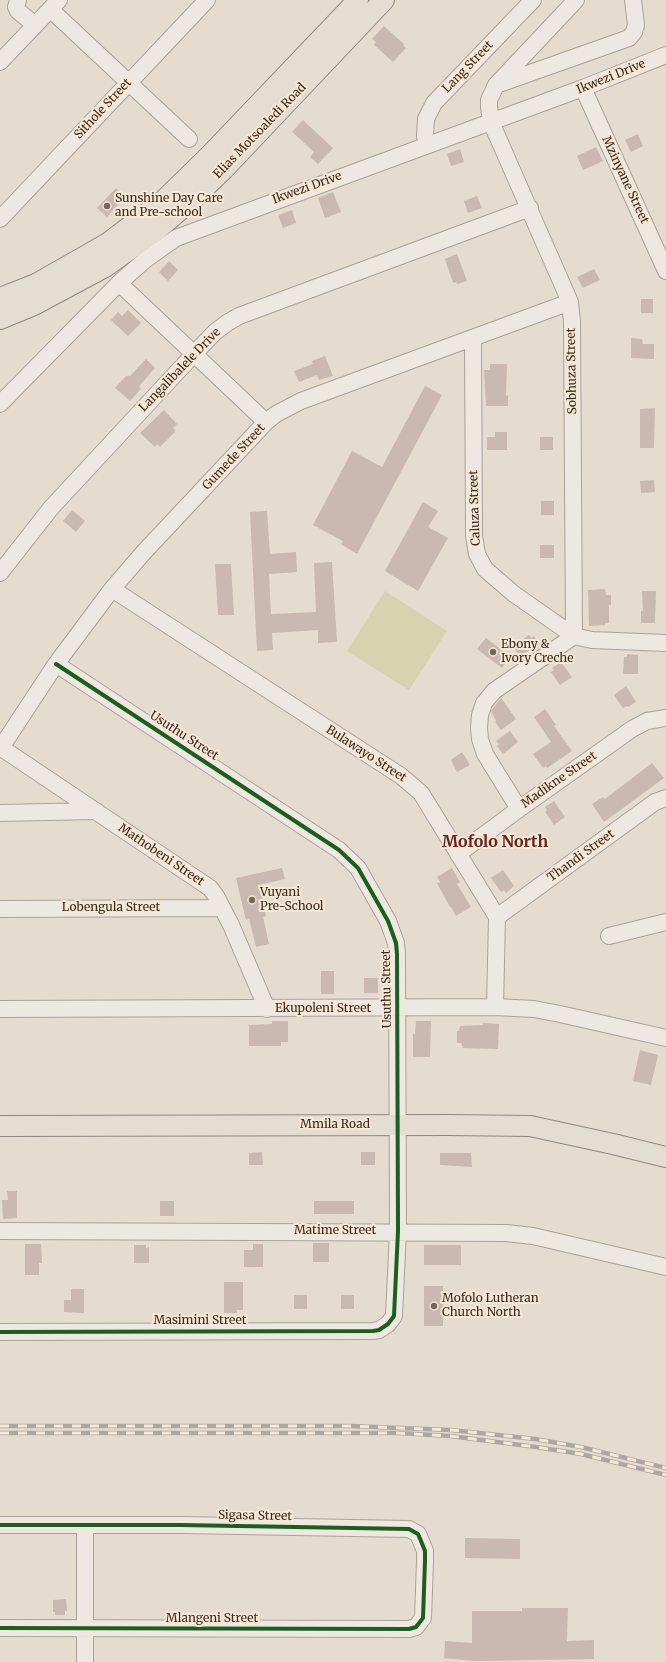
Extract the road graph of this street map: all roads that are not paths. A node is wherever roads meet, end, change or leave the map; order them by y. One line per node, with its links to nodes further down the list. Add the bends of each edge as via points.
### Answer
1 (18, 0): 9 (street, via 18,11)
2 (207, 0): 12 (street, Sithole Street)
3 (358, 0): 22 (main road, Elias Motsoaledi Road, via 162,202 108,243 36,284)
4 (384, 0): 24 (main road, Elias Motsoaledi Road, via 224,169 158,229 105,267 34,305)
5 (533, 0): 17 (street, Lang Street, via 434,103 426,119)
6 (576, 0): 13 (street)
7 (633, 0): 13 (street, via 636,25 630,38)
8 (55, 5): 9 (street); 12 (street)
9 (35, 25): 11 (street)
10 (666, 55): 14 (street, Ikwezi Drive)
11 (0, 62)
12 (128, 83): 16 (street); 19 (street, Sithole Street)
13 (496, 85): 15 (street, Sobhuza Street, via 489,100)
14 (583, 88): 15 (street, Ikwezi Drive); 20 (street, Mzinyane Street)
15 (491, 122): 17 (street, Ikwezi Drive); 18 (street, Sobhuza Street)
16 (189, 139)
17 (427, 144): 21 (street, Ikwezi Drive, via 176,238)
18 (530, 208): 23 (street, Sobhuza Street); 26 (street, Langalibalele Drive, via 239,316 216,332)
19 (0, 219)
20 (666, 271)
21 (119, 283): 26 (street); 27 (street, Ikwezi Drive)
22 (0, 298)
23 (570, 302): 25 (street, Gumede Street); 31 (street, Sobhuza Street)
24 (0, 319)
25 (473, 338): 28 (street, Gumede Street, via 286,407); 31 (street, Caluza Street, via 474,536 477,554 485,569 514,594)
26 (193, 355): 28 (street); 29 (street, Langalibalele Drive, via 51,508)
27 (0, 404)
28 (266, 422): 30 (street, Gumede Street)
29 (0, 573)
30 (112, 589): 33 (street, Gumede Street); 40 (street, Bulawayo Street, via 414,785 427,799)
31 (574, 636): 32 (street, Caluza Street, via 600,640); 37 (street, via 494,691 484,703 480,715 480,739 485,754)
32 (666, 642)
33 (56, 664): 35 (street, Gumede Street); 47 (street, Usuthu Street, via 334,846 358,868 393,932 397,954)
34 (666, 718): 37 (street, Madikne Street, via 647,721 632,729)
35 (0, 748): 38 (street, Mathobeni Street)
36 (666, 798): 43 (street, Thandi Street, via 655,802)
37 (519, 809): 40 (street, Madikne Street)
38 (96, 811): 39 (street); 41 (street, Mathobeni Street, via 203,883 216,896)
39 (0, 813)
40 (458, 854): 43 (street, Bulawayo Street)
41 (222, 908): 42 (street, Lobengula Street); 49 (street, Mathobeni Street)
42 (0, 909)
43 (497, 917): 46 (street)
44 (666, 922): 45 (street)
45 (609, 936)
46 (495, 1007): 47 (street, Ekupoleni Street); 50 (street, Ekupoleni Street, via 534,1009)
47 (398, 1008): 49 (street, Ekupoleni Street); 52 (street, Usuthu Street)
48 (0, 1009): 49 (street, Ekupoleni Street)
49 (266, 1009)
50 (666, 1038)
51 (0, 1116): 52 (main road, Mmila Road)
52 (399, 1121): 53 (main road, Mmila Road); 54 (main road, Mmila Road, via 501,1117 542,1120); 58 (street, Usuthu Street)
53 (0, 1126)
54 (619, 1141): 55 (main road, Mmila Road); 56 (main road, Mmila Road)
55 (666, 1148)
56 (666, 1157)
57 (0, 1231): 58 (street, Matime Street)
58 (398, 1232): 59 (street, Matime Street, via 521,1234); 60 (street, Usuthu Street)
59 (666, 1267)
60 (394, 1316): 61 (street, Masimini Street, via 388,1324 373,1331)
61 (0, 1332)
62 (0, 1525): 63 (street, Sigasa Street)
63 (85, 1525): 64 (street, Sigasa Street, via 409,1529 418,1534 425,1551); 66 (street)
64 (422, 1622): 66 (street, Mlangeni Street, via 409,1629)
65 (0, 1628): 66 (street, Mlangeni Street)
66 (84, 1629): 67 (street)
67 (85, 1662)

